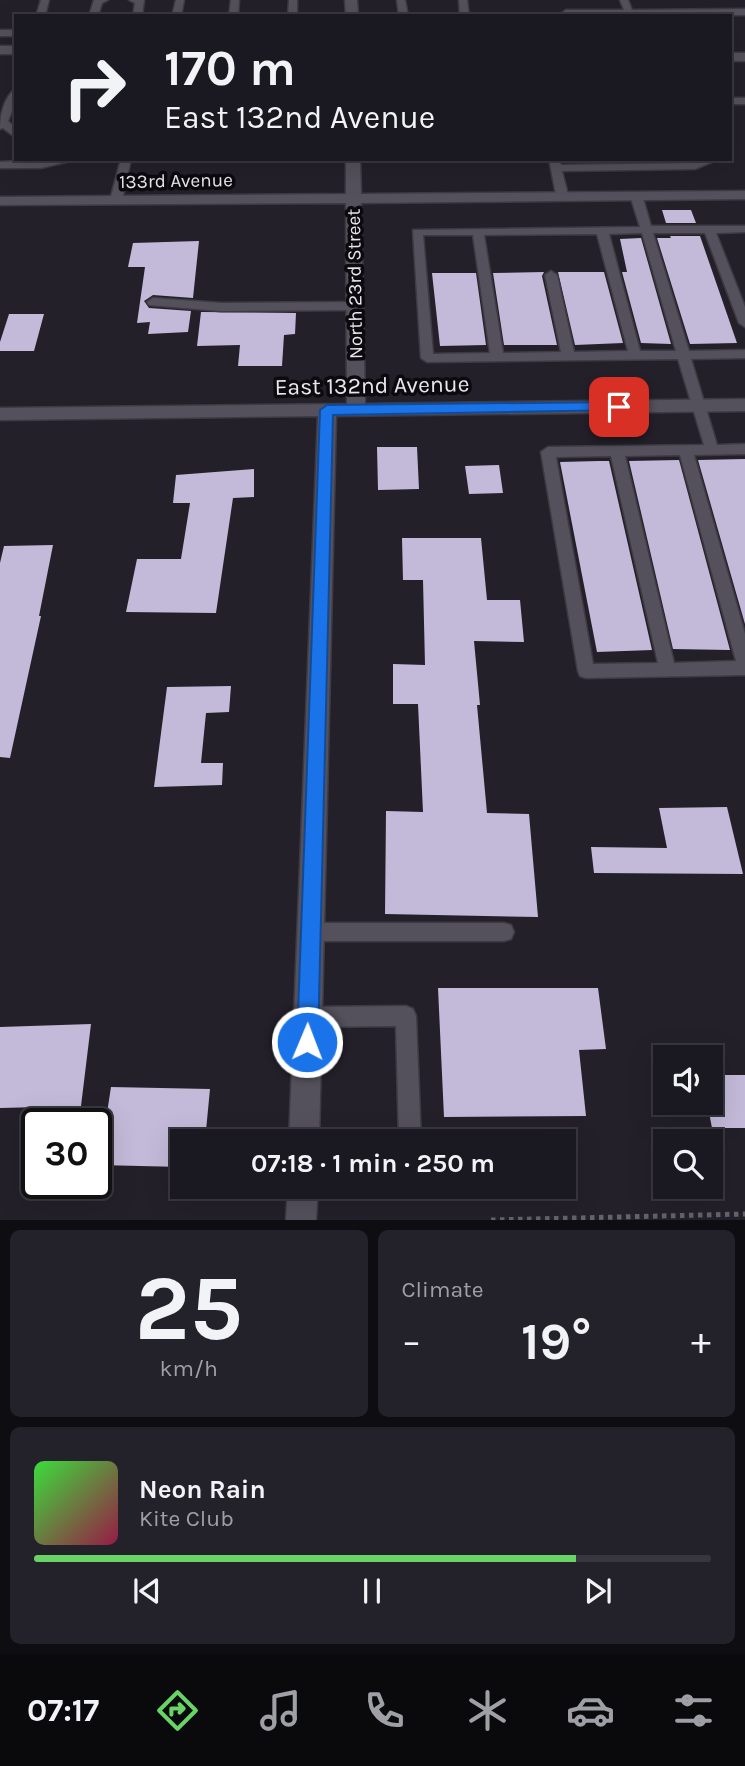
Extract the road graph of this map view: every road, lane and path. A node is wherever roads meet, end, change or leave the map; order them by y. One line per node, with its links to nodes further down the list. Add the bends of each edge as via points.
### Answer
1 (104, 0): 8 (lane)
2 (133, 0): 9 (lane, via 140,1)
3 (624, 0): 7 (lane)
4 (670, 0): 11 (lane)
5 (745, 12): 11 (lane)
6 (566, 13): 7 (lane)
7 (629, 13): 10 (lane)
8 (94, 14)
9 (137, 14)
10 (644, 14)
11 (677, 14)
12 (14, 94): 13 (lane)
13 (2, 119): 14 (lane)
14 (14, 133)
15 (63, 161): 20 (lane)
16 (126, 161): 25 (lane)
17 (354, 161): 24 (street, North 23rd Street)
18 (709, 161): 19 (lane, via 695,166)
19 (555, 164): 21 (lane)
20 (0, 165)
21 (562, 195): 22 (street, 133rd Avenue); 24 (street, 133rd Avenue)
22 (636, 195): 23 (street, 133rd Avenue); 30 (lane)
23 (745, 195)
24 (353, 198): 25 (street, 133rd Avenue); 34 (street, North 23rd Street)
25 (116, 200): 26 (street, 133rd Avenue)
26 (0, 201)
27 (709, 229): 28 (lane); 30 (lane); 35 (lane)
28 (745, 229)
29 (602, 230): 30 (lane); 31 (lane); 37 (lane)
30 (647, 230): 38 (lane)
31 (478, 232): 40 (lane); 40 (lane, via 417,232 427,358)
32 (551, 275): 39 (lane)
33 (153, 302): 34 (lane)
34 (354, 306): 43 (street, North 23rd Street)
35 (745, 323)
36 (745, 354): 38 (lane)
37 (635, 355): 38 (lane); 39 (lane)
38 (683, 355): 42 (lane)
39 (568, 356): 40 (lane)
40 (497, 357)
41 (745, 405): 42 (street, East 132nd Avenue)
42 (698, 406): 43 (street, East 132nd Avenue); 48 (lane)
43 (356, 409): 44 (street, East 132nd Avenue)
44 (327, 410): 45 (street, East 132nd Avenue); 52 (street)
45 (0, 414)
46 (745, 449): 48 (lane)
47 (686, 450): 48 (lane); 49 (lane); 50 (lane)
48 (712, 450)
49 (617, 451): 51 (lane); 51 (lane, via 548,452 586,671)
50 (745, 666): 51 (lane)
51 (668, 670)
52 (310, 932): 53 (lane); 54 (street)
53 (504, 932)
54 (308, 1017): 55 (street); 56 (lane, via 406,1016)
55 (304, 1129)
56 (410, 1129)
57 (303, 1199): 59 (street)
58 (745, 1213): 60 (path)
59 (302, 1220)
60 (491, 1220)

